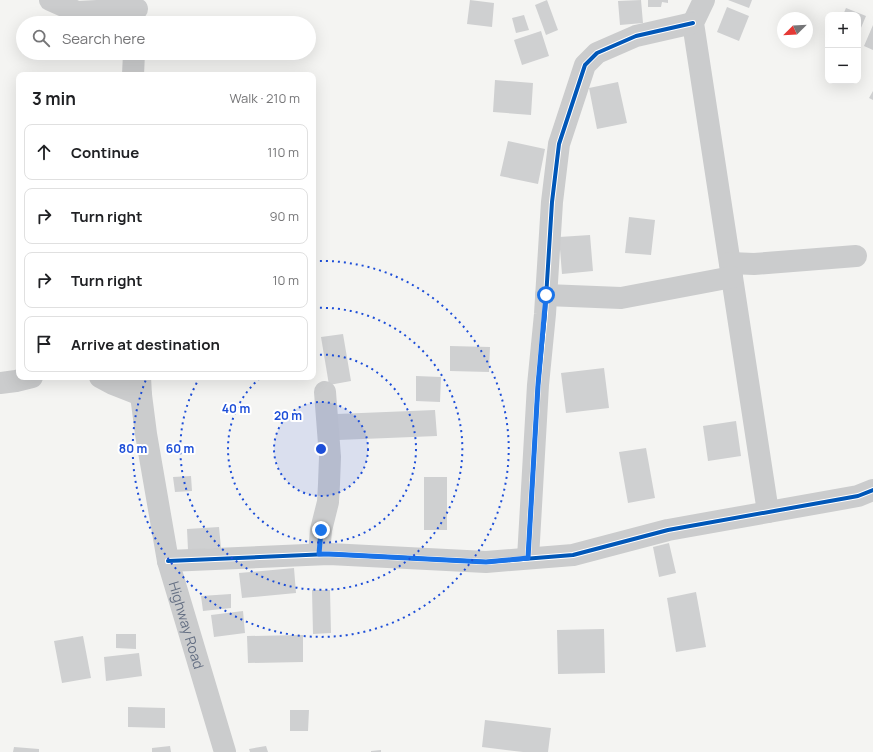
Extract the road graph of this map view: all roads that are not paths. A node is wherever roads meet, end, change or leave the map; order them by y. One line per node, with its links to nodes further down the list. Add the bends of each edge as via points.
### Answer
1 (50, 0): 3 (street, via 77,12)
2 (704, 0): 4 (street)
3 (137, 11)
4 (693, 23): 8 (street); 9 (street, via 636,36 597,54 585,65 559,144)
5 (134, 60): 6 (street)
6 (133, 72)
7 (856, 256): 8 (street, via 754,264)
8 (731, 270): 9 (street, via 621,298); 16 (street)
9 (546, 295): 18 (street)
10 (20, 380): 12 (street)
11 (106, 380): 13 (street, via 113,384)
12 (0, 383)
13 (140, 386): 19 (street, Highway Road)
14 (325, 392): 17 (street, via 330,457 328,502 321,530)
15 (873, 490): 16 (street, via 858,496)
16 (768, 512): 18 (street, via 668,530 573,554)
17 (319, 554): 18 (street, via 486,562); 19 (street)
18 (528, 558)
19 (168, 561): 20 (street, Highway Road)
20 (225, 752)

